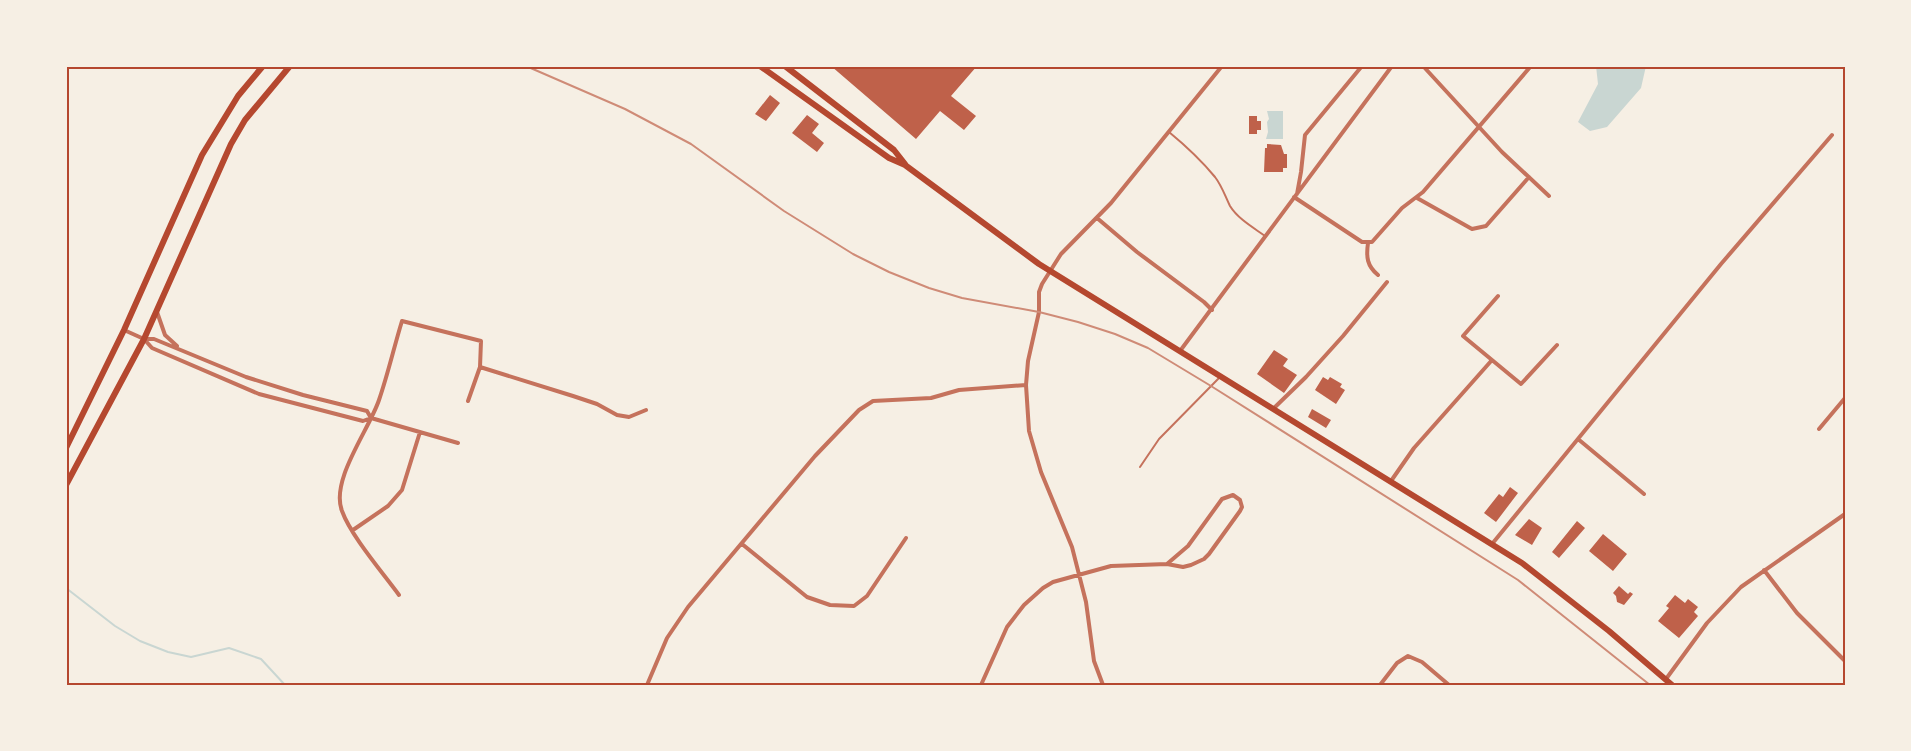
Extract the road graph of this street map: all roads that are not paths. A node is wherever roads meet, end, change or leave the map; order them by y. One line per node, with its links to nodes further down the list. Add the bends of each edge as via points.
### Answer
1 (263, 66): 27 (main road, via 238,96 202,155)
2 (290, 66): 25 (main road, via 245,120 231,144)
3 (760, 66): 13 (main road, via 889,158)
4 (785, 66): 13 (main road, via 894,150)
5 (1222, 66): 11 (street)
6 (1362, 66): 15 (street, via 1305,135)
7 (1392, 66): 15 (street)
8 (1423, 66): 10 (street)
9 (1531, 66): 10 (street)
10 (1479, 127): 14 (street); 17 (street)
11 (1168, 132): 18 (street); 19 (lane, via 1201,160 1235,212)
12 (1832, 135): 43 (street)
13 (905, 165): 21 (main road)
14 (1529, 177): 16 (street); 17 (street, via 1486,225 1472,229)
15 (1295, 195): 19 (street); 20 (street)
16 (1549, 196)
17 (1417, 198): 20 (street)
18 (1097, 218): 21 (street); 26 (street)
19 (1265, 236): 26 (street)
20 (1368, 243): 22 (street, via 1369,266)
21 (1050, 270): 31 (main road); 35 (street, via 1039,292)
22 (1378, 275)
23 (1387, 282): 38 (street, via 1343,336)
24 (1498, 296): 32 (street, via 1463,336)
25 (157, 310): 28 (main road); 30 (street, via 165,335)
26 (1212, 310): 31 (street)
27 (124, 330): 28 (street); 45 (main road)
28 (144, 339): 30 (street); 40 (street, via 152,348 260,394 363,421); 48 (main road)
29 (1557, 345): 32 (street, via 1521,384)
30 (180, 348): 40 (street, via 246,377 367,411)
31 (1180, 351): 34 (main road)
32 (1492, 360): 47 (street, via 1414,448)
33 (480, 367): 37 (street); 39 (street, via 589,401 616,415 629,417); 40 (street, via 481,341 402,321)
34 (1221, 376): 38 (main road); 46 (lane, via 1159,439)
35 (1026, 385): 53 (street, via 959,390 931,398 873,400 815,456); 57 (street, via 1031,442)
36 (1845, 398): 41 (street)
37 (468, 401)
38 (1273, 409): 47 (main road)
39 (646, 410)
40 (371, 418): 42 (street); 51 (street, via 343,480 342,510)
41 (1819, 429)
42 (420, 432): 44 (street); 51 (street, via 402,490 388,506)
43 (1578, 440): 49 (street); 54 (street)
44 (458, 443)
45 (66, 448)
46 (1140, 467)
47 (1391, 482): 54 (main road)
48 (66, 485)
49 (1644, 494)
50 (1845, 514): 56 (street)
51 (352, 530): 58 (street)
52 (906, 538): 53 (street, via 867,596 854,606 807,597)
53 (742, 544): 61 (street, via 667,638)
54 (1492, 544): 60 (main road, via 1569,599)
55 (1167, 564): 55 (street, via 1191,566 1204,559 1240,511 1240,500 1233,495 1222,499 1188,546); 57 (street, via 1126,564)
56 (1763, 570): 59 (street, via 1797,613); 60 (street, via 1718,610)
57 (1080, 574): 62 (street, via 1053,582 1024,605 1000,640); 63 (street, via 1094,661)
58 (399, 595)
59 (1845, 660)
60 (1666, 679): 66 (main road)
61 (647, 685)
62 (981, 685)
63 (1103, 685)
64 (1380, 685): 65 (street, via 1397,663 1408,656 1422,662)
65 (1449, 685)
66 (1672, 685)

